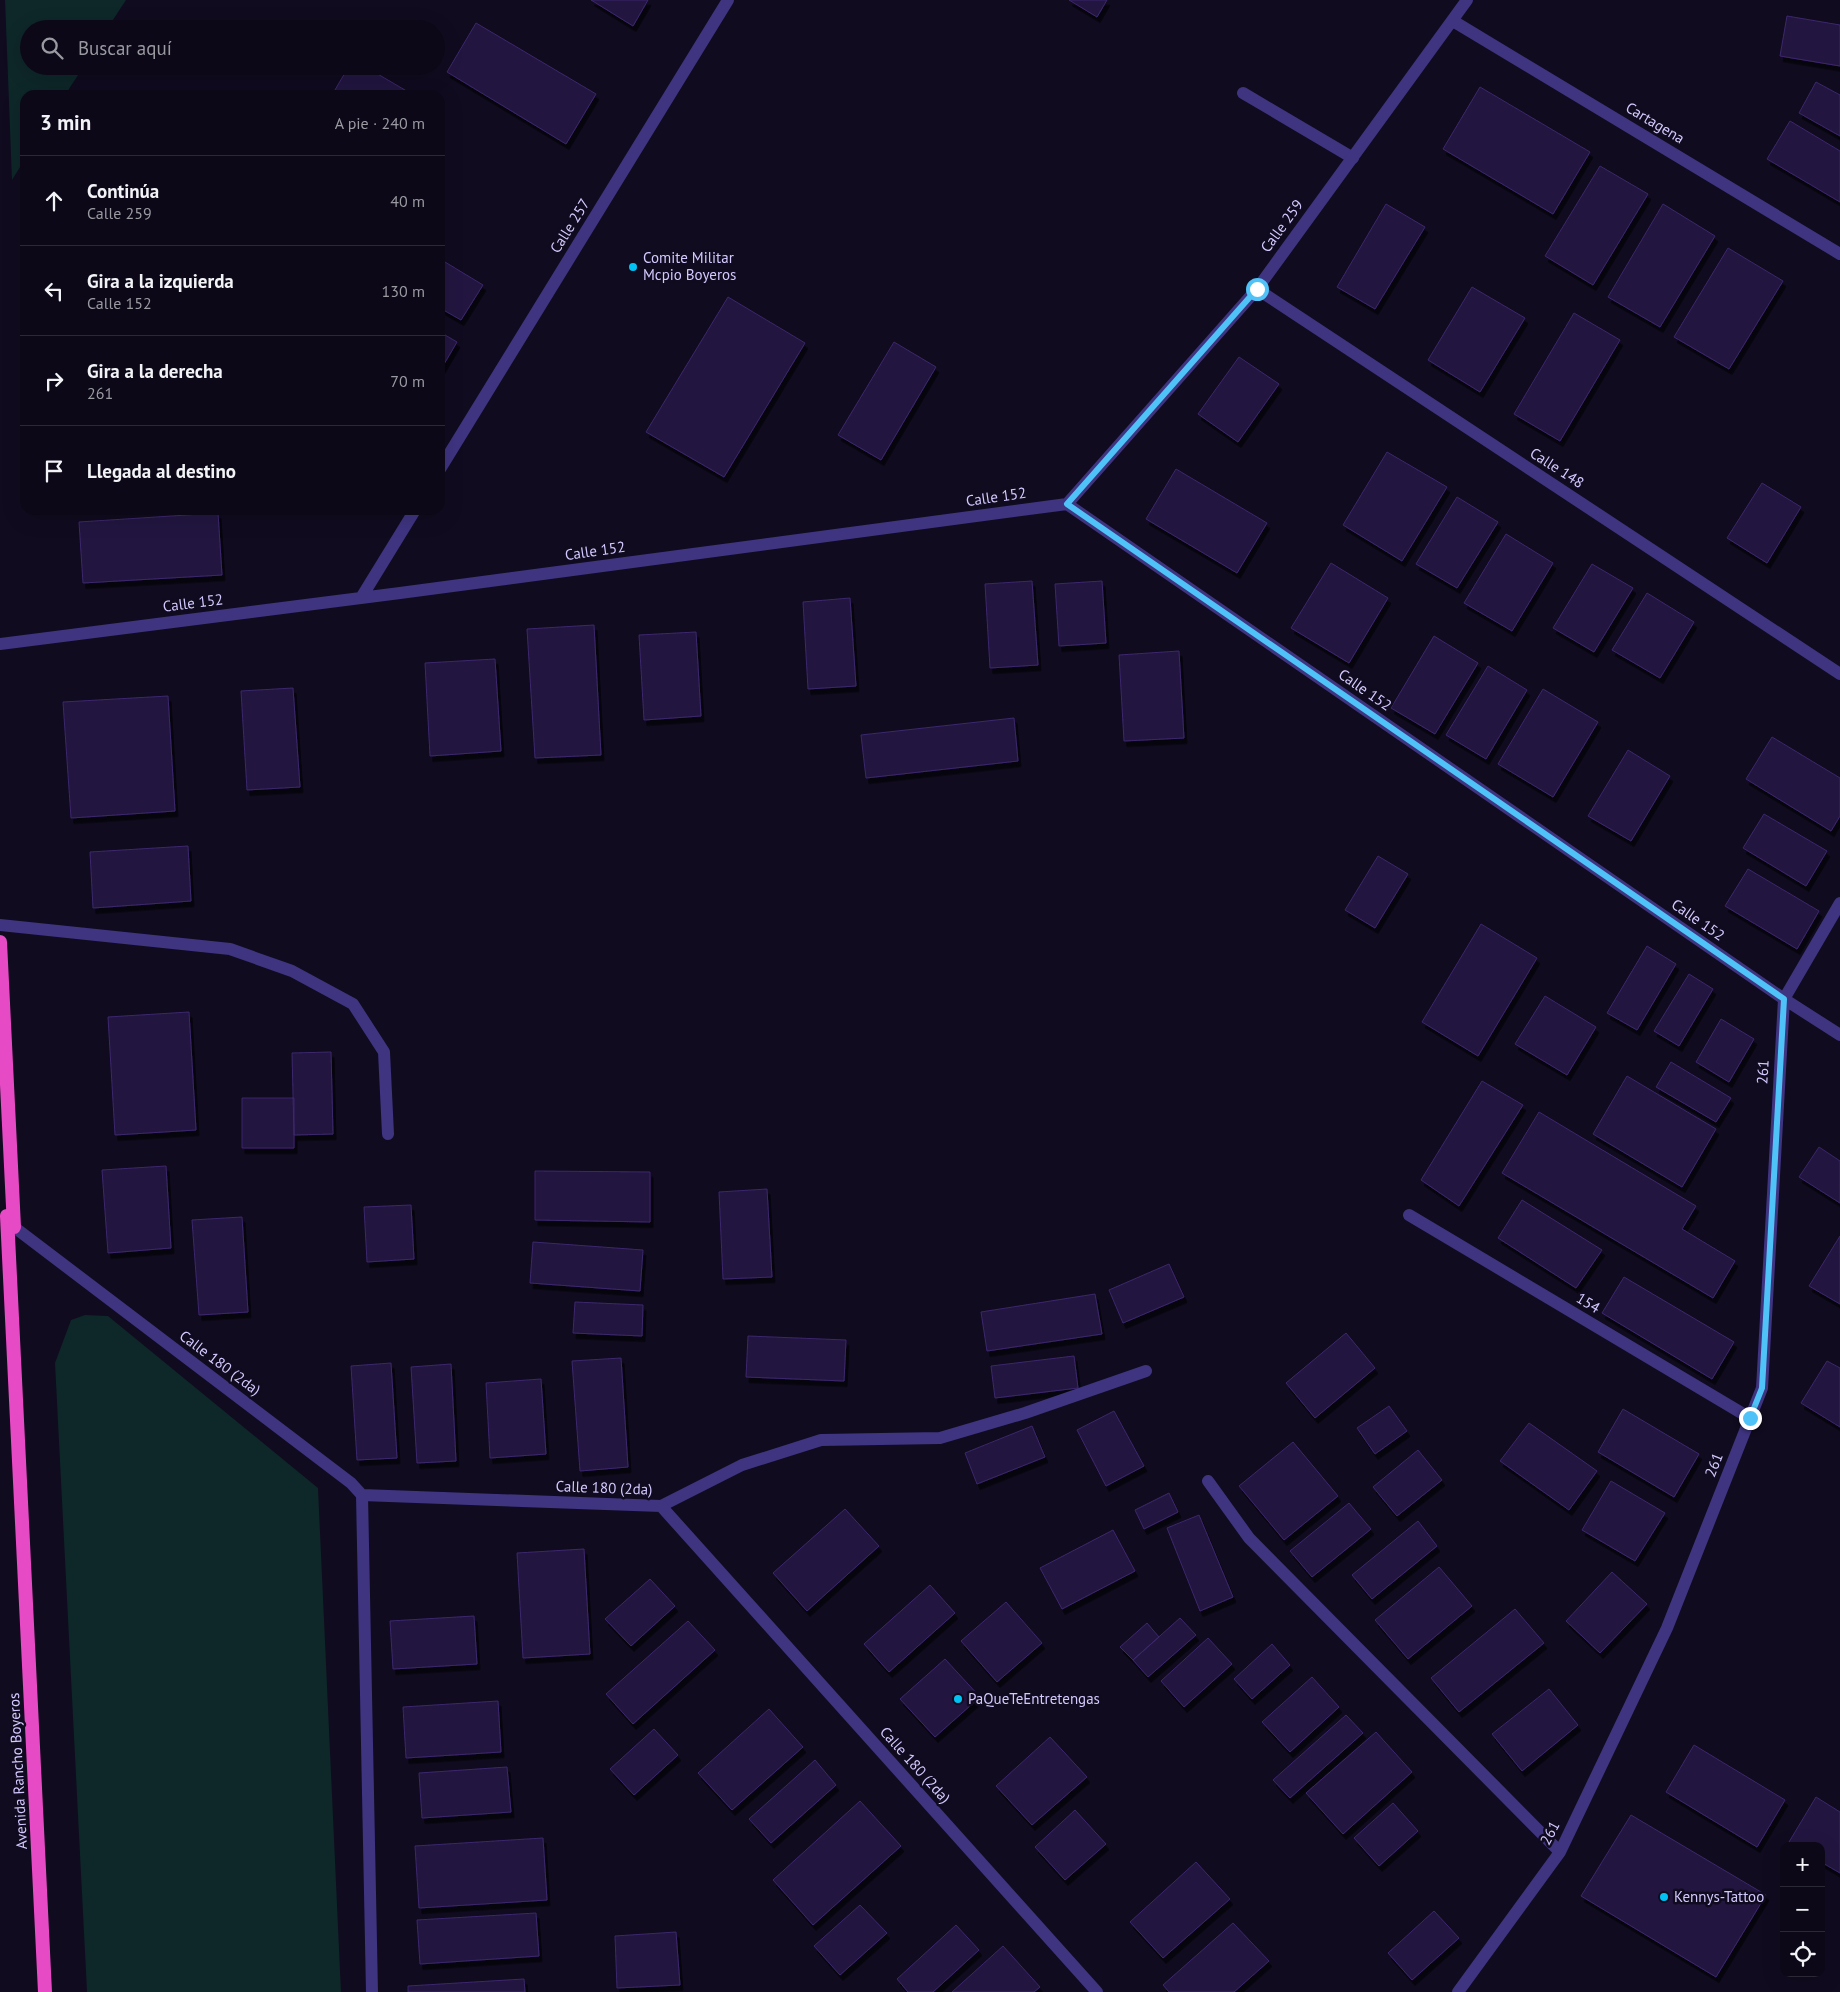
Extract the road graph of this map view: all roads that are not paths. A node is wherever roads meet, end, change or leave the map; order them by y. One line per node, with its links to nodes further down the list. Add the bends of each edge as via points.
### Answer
1 (728, 0): 8 (street, Calle 257)
2 (1467, 0): 3 (street, Calle 259)
3 (1453, 20): 5 (street, Calle 259); 6 (street, Cartagena)
4 (1244, 94): 5 (street)
5 (1353, 158): 7 (street, Calle 259)
6 (1840, 254)
7 (1257, 289): 9 (street, Calle 259); 13 (street, Calle 148)
8 (445, 461)
9 (1067, 504): 11 (street, Calle 152); 17 (street, Calle 152)
10 (412, 515): 11 (street)
11 (361, 598): 12 (street, Calle 152)
12 (0, 644)
13 (1840, 674)
14 (1840, 903): 17 (street, 261)
15 (0, 925): 19 (street, via 230,949 292,971 353,1004 384,1052)
16 (0, 942): 21 (highway)
17 (1784, 999): 18 (street, Calle 152); 23 (street, 261, via 1762,1388)
18 (1840, 1035)
19 (388, 1134)
20 (1409, 1215): 23 (street, 154)
21 (14, 1227): 25 (street, Calle 180 (2da), via 351,1483); 28 (highway, Avenida Rancho Boyeros, via 7,1216)
22 (1146, 1371): 26 (street, via 1025,1413 940,1438 821,1440 742,1465)
23 (1750, 1418): 27 (street, 261, via 1667,1628)
24 (1208, 1481): 27 (street, via 1249,1538)
25 (362, 1495): 26 (street, Calle 180 (2da)); 29 (street)
26 (661, 1506): 30 (street, Calle 180 (2da))
27 (1560, 1852): 31 (street, 261)
28 (45, 1992)
29 (372, 1992)
30 (1097, 1992)
31 (1458, 1992)

